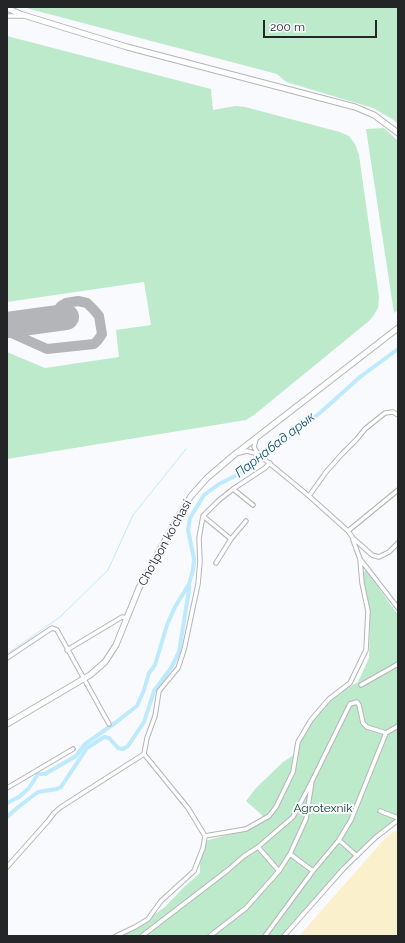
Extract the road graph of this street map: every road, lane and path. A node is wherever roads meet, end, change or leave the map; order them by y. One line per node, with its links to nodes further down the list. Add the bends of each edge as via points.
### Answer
1 (7, 8): 3 (main road)
2 (7, 16): 3 (street)
3 (25, 16): 4 (main road, via 135,49 356,107 374,115)
4 (398, 133)
5 (398, 328): 7 (main road, Cho'lpon ko'chasi)
6 (398, 415): 13 (street, via 393,412 385,413 365,429 331,466)
7 (258, 436): 8 (street, via 254,447); 9 (main road, Cho'lpon ko'chasi)
8 (258, 454): 9 (street, via 245,451); 10 (street)
9 (233, 456): 24 (main road, Cho'lpon ko'chasi, via 207,478 186,503 139,588)
10 (268, 462): 11 (street, via 265,468); 13 (street)
11 (233, 489): 14 (street); 15 (street)
12 (398, 490): 17 (street)
13 (309, 496): 17 (street)
14 (253, 505)
15 (203, 516): 19 (street); 35 (street, via 199,538 198,584 184,650 178,668 159,691)
16 (246, 521): 19 (street)
17 (348, 530): 18 (street)
18 (352, 538): 20 (street, via 372,555 379,557); 21 (street)
19 (231, 539): 22 (street)
20 (398, 543)
21 (360, 559): 23 (street); 40 (street, via 368,611 366,650 350,683 329,700 311,720 298,742 293,772 269,816 246,829)
22 (216, 563)
23 (398, 608)
24 (126, 618): 25 (street, via 122,617); 28 (main road, Cho'lpon ko'chasi, via 109,656)
25 (67, 650): 26 (street, via 57,630 52,628); 28 (street)
26 (7, 658)
27 (398, 664): 29 (street)
28 (84, 678): 30 (main road, Cho'lpon ko'chasi); 31 (street)
29 (361, 684)
30 (7, 724)
31 (110, 724)
32 (398, 726): 33 (street)
33 (386, 733): 36 (street, via 367,727 363,723 359,706 356,702 350,704); 41 (street, via 351,820)
34 (73, 749): 37 (street)
35 (144, 754): 40 (street, via 188,808); 45 (street, via 57,810)
36 (312, 781): 42 (street, via 293,817); 43 (street, via 306,819)
37 (7, 788)
38 (380, 811): 39 (street)
39 (398, 819): 44 (street)
40 (205, 836): 48 (street, via 194,871 161,901 148,919)
41 (339, 840): 44 (street); 47 (street)
42 (258, 847): 46 (street); 49 (street)
43 (290, 854): 46 (street); 47 (street)
44 (357, 856): 52 (street)
45 (7, 867)
46 (279, 871): 50 (street, via 246,908)
47 (313, 871): 51 (street)
48 (116, 936)
49 (142, 936)
50 (210, 936)
51 (265, 936)
52 (284, 936)

